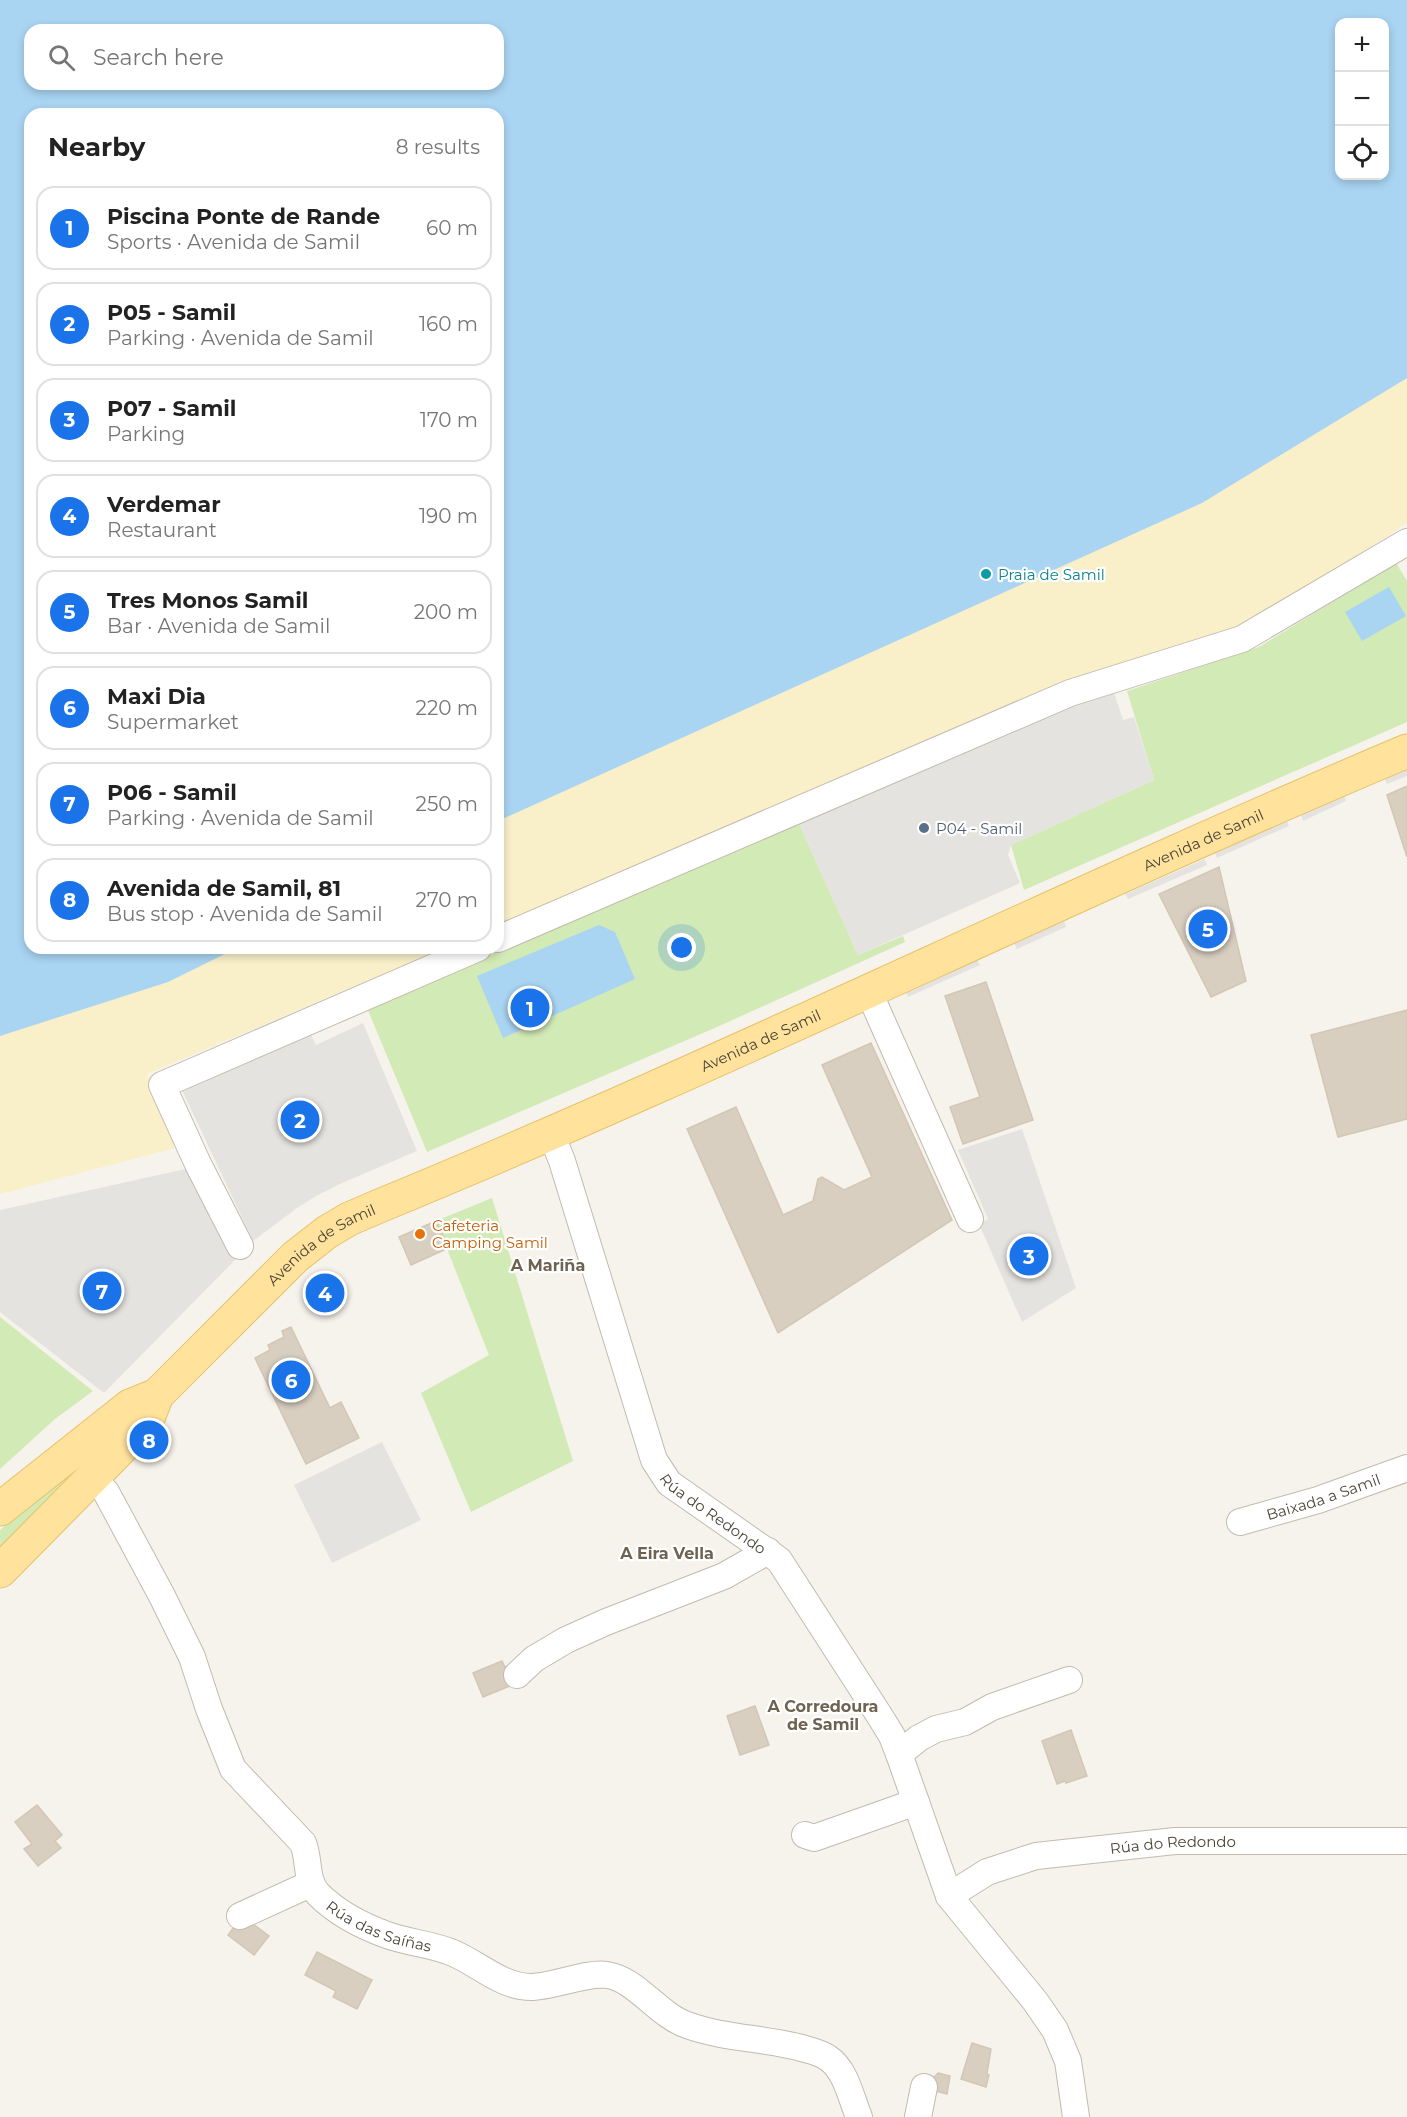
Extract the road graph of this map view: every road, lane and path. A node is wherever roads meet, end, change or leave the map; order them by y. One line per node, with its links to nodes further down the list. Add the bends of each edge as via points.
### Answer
1 (1407, 542): 3 (street, via 1242,639 1070,693)
2 (1407, 751): 5 (main road, Avenida de Samil)
3 (504, 936)
4 (464, 954): 8 (street, via 162,1085)
5 (868, 990): 6 (main road, Avenida de Samil); 7 (street)
6 (551, 1133): 9 (main road, Avenida de Samil, via 327,1232 277,1274); 14 (street, Rúa do Redondo, via 654,1460 669,1483)
7 (970, 1219)
8 (240, 1246)
9 (157, 1395): 11 (main road, Avenida de Samil, via 146,1423); 12 (main road, Avenida de Samil, via 130,1406)
10 (1407, 1468): 13 (street, Baixada a Samil, via 1318,1500)
11 (92, 1478): 15 (main road, Avenida de Samil); 22 (street, via 106,1492 177,1624 233,1769 303,1843)
12 (0, 1509)
13 (1239, 1522)
14 (768, 1551): 16 (street, via 723,1576 566,1640 534,1659); 18 (street, Rúa do Redondo, via 783,1566 881,1718)
15 (0, 1571)
16 (517, 1675)
17 (1069, 1680): 18 (street, via 992,1707 965,1722 936,1729)
18 (899, 1754): 19 (street, Rúa do Redondo)
19 (916, 1802): 20 (street, via 814,1838); 23 (street, Rúa do Redondo)
20 (805, 1835)
21 (1407, 1840): 23 (street, Rúa do Redondo, via 1175,1841 1036,1856 987,1872)
22 (310, 1884): 24 (street); 26 (street, Rúa das Saíñas, via 355,1922 448,1951 513,1985 532,1987 607,1975 627,1983 676,2021 689,2026 780,2043 827,2057 838,2066)
23 (949, 1896): 28 (street, Rúa do Redondo, via 1055,2030 1068,2061)
24 (240, 1916)
25 (924, 2087): 27 (street)
26 (860, 2117)
27 (918, 2117)
28 (1076, 2117)

